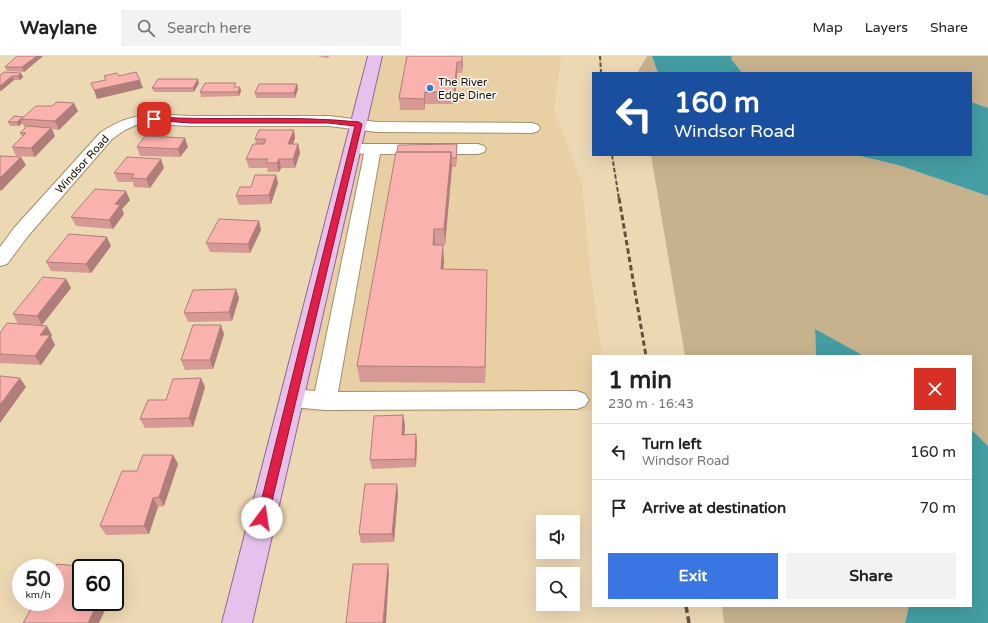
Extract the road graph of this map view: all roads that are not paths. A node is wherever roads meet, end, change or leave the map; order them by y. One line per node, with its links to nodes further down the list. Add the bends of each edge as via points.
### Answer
1 (375, 56): 2 (main road)
2 (359, 124): 3 (street, Windsor Road, via 377,127); 4 (main road); 6 (street, Windsor Road, via 328,121 154,119 133,121 119,126 106,136 21,232)
3 (532, 128)
4 (363, 149): 5 (street); 7 (main road); 8 (street)
5 (478, 149)
6 (0, 260)
7 (292, 398): 8 (street); 10 (main road)
8 (325, 400): 9 (street)
9 (577, 400)
10 (237, 623)

